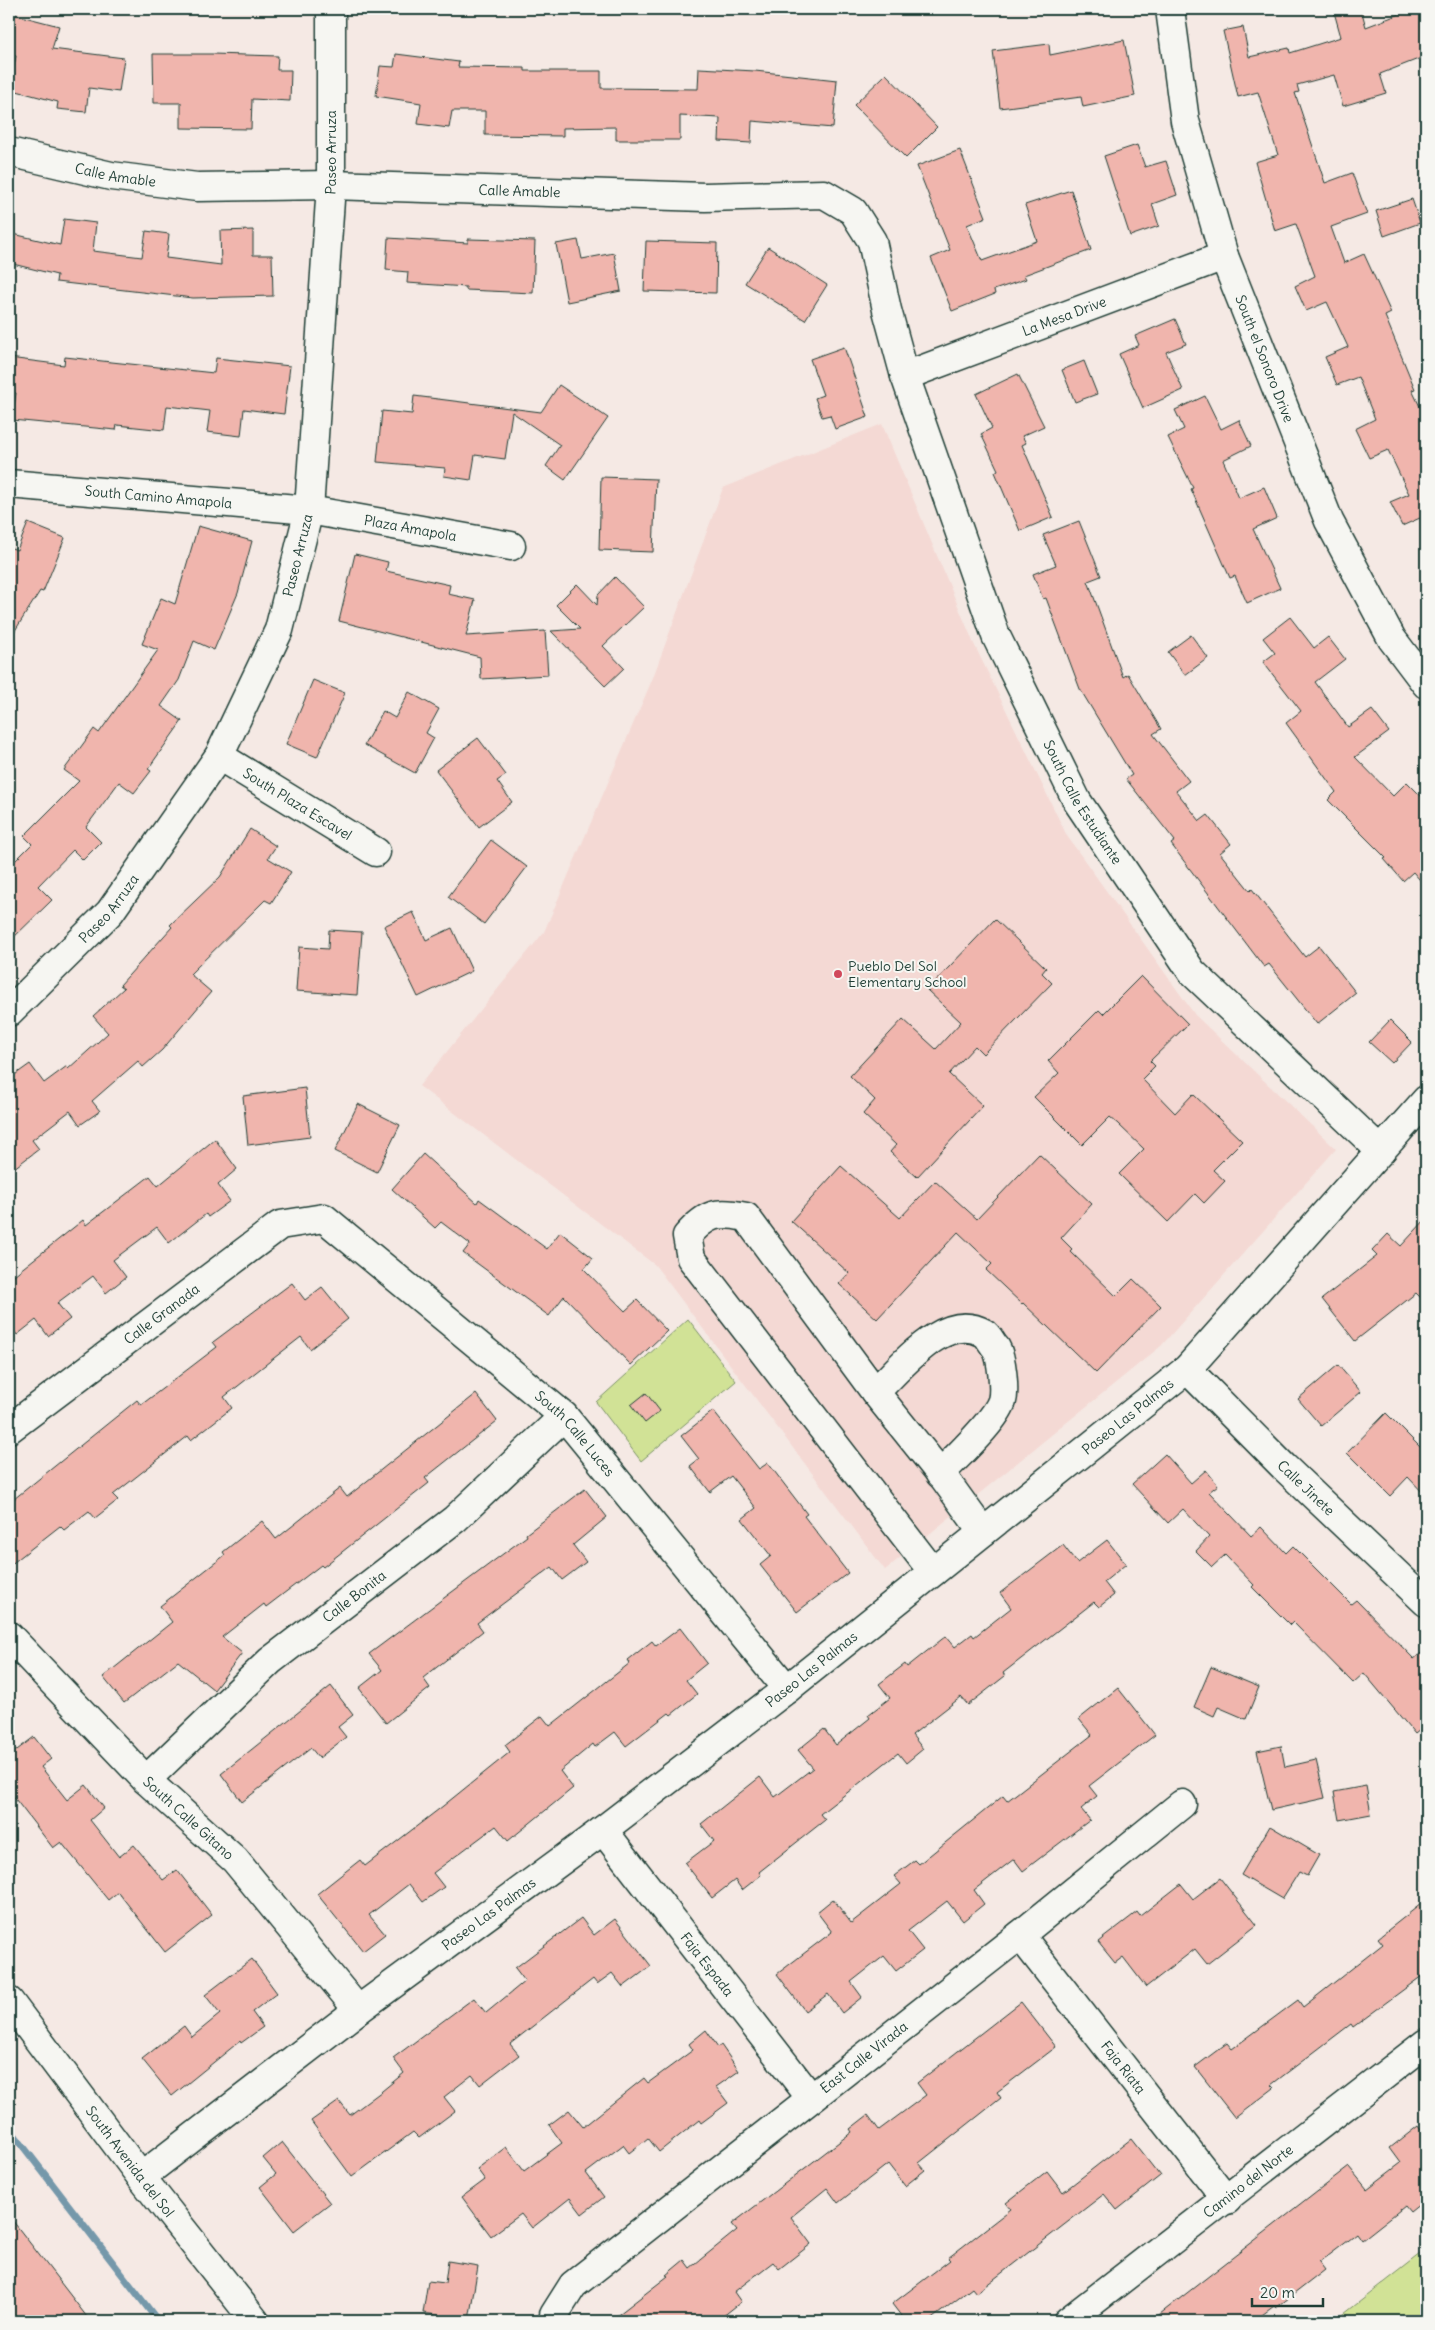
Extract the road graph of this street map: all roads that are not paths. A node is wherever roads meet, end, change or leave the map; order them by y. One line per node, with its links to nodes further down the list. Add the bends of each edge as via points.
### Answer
1 (331, 9): 4 (street, Paseo Arruza)
2 (1170, 9): 5 (street, South el Sonoro Drive, via 1185,120)
3 (9, 152): 4 (street, Calle Amable, via 111,176 197,187)
4 (332, 186): 6 (street, Calle Amable, via 705,197 824,194 853,211 872,241); 8 (street, Paseo Arruza)
5 (1224, 256): 6 (street, La Mesa Drive); 10 (street, South el Sonoro Drive, via 1329,521 1392,639)
6 (905, 376): 15 (street, South Calle Estudiante, via 996,636 1077,801 1192,972)
7 (9, 484): 8 (street, South Camino Amapola)
8 (309, 510): 9 (street, Plaza Amapola); 11 (street, Paseo Arruza, via 279,630)
9 (511, 546)
10 (1426, 684)
11 (219, 756): 12 (street, South Plaza Escavel); 13 (street, Paseo Arruza, via 110,912)
12 (376, 852)
13 (9, 1012)
14 (1426, 1100): 15 (street, Paseo Las Palmas)
15 (1381, 1151): 17 (street, Paseo Las Palmas)
16 (324, 1218): 19 (street, South Calle Luces); 20 (street, Calle Granada, via 280,1225)
17 (1187, 1370): 22 (street, Paseo Las Palmas); 24 (street, Calle Jinete, via 1284,1468)
18 (875, 1392): 21 (street); 21 (street, via 933,1338 950,1328 968,1328 986,1334 999,1354 1002,1401 984,1428); 23 (street, via 746,1217 727,1213 711,1215 699,1222 687,1236 691,1258)
19 (564, 1416): 26 (street, South Calle Luces); 27 (street, Calle Bonita, via 455,1519 270,1661)
20 (9, 1429)
21 (940, 1474): 22 (street)
22 (983, 1532): 23 (street, Paseo Las Palmas)
23 (933, 1572): 26 (street, Paseo Las Palmas)
24 (1426, 1602)
25 (9, 1636): 27 (street, South Calle Gitano)
26 (787, 1690): 29 (street, Paseo Las Palmas)
27 (146, 1780): 32 (street, South Calle Gitano, via 235,1860)
28 (1182, 1804): 30 (street, East Calle Virada)
29 (603, 1830): 32 (street, Paseo Las Palmas); 34 (street, Faja Espada)
30 (1020, 1934): 34 (street, East Calle Virada); 36 (street, Faja Riata)
31 (9, 2000): 35 (street, South Avenida del Sol)
32 (358, 2010): 35 (street, Paseo Las Palmas)
33 (1426, 2043): 36 (street, Camino del Norte)
34 (811, 2098): 37 (street, East Calle Virada, via 573,2285)
35 (141, 2177): 38 (street, South Avenida del Sol)
36 (1227, 2200): 39 (street, Camino del Norte)
37 (554, 2318)
38 (255, 2321)
39 (1068, 2321)

